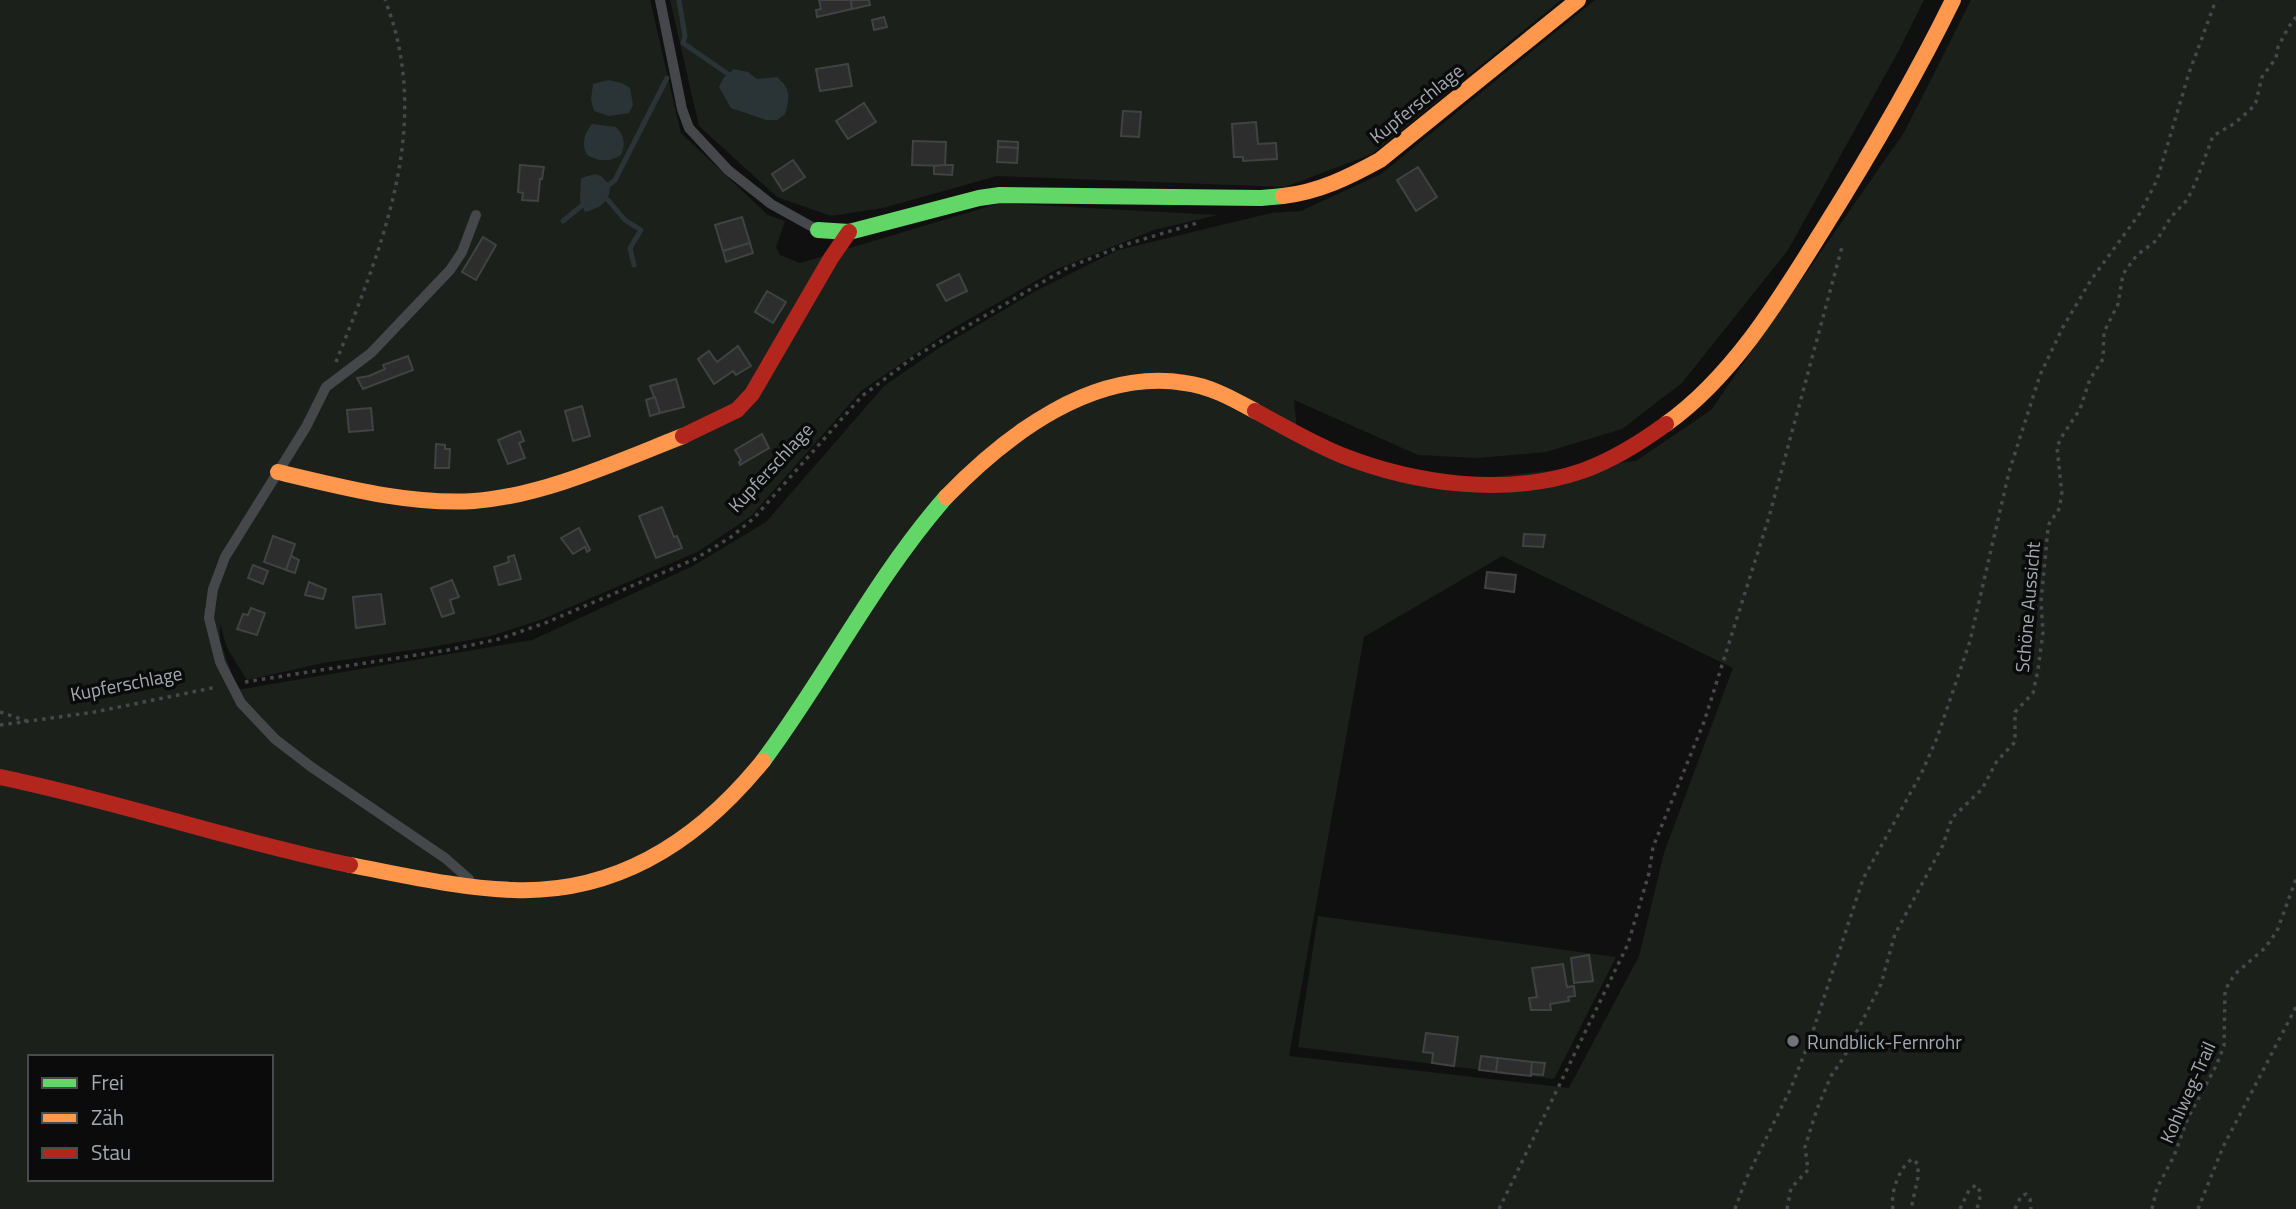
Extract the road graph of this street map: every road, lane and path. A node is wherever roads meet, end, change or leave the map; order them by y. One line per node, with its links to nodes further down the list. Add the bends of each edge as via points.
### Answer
1 (385, 0): 12 (path, via 403,66 399,175 380,243)
2 (660, 0): 9 (lane, via 689,128 728,170 771,204)
3 (1578, 0): 10 (main road, Kupferschlage, via 1380,160 1306,192 1261,198 1000,195)
4 (1953, 0): 20 (main road, via 1925,58 1782,297 1716,379 1684,411 1642,442 1566,476 1526,483 1469,484 1364,463 1192,383 1151,379 1086,396 1017,433 950,491 903,549 759,765 695,831 653,857 607,877 554,889)
5 (2216, 0): 23 (path, via 2157,180 2140,213 2091,280 2040,375 2014,453 1973,629 1941,727 1922,772 1863,879 1811,1037)
6 (2296, 17): 24 (path, Schöne Aussicht, via 2262,77 2256,102 2213,136 2191,193 2157,240 2137,255 2123,274 2118,304 2104,332 2103,359 2057,447 2061,505 2048,528 2042,646 2033,693 2014,712 2015,742 1997,761 1982,789 1952,818 1943,845 1895,934 1881,984 1817,1109 1805,1147 1808,1170 1791,1188)
7 (476, 215): 12 (lane, via 450,270 371,353)
8 (1206, 220): 14 (path, Kupferschlage, via 1124,244 1067,268 914,356 862,396 743,528 680,566 545,623 484,643)
9 (818, 230): 10 (main road, Kupferschlage)
10 (849, 232): 13 (main road, via 752,394 737,410 713,423 562,481 507,497 421,499)
11 (1842, 247): 22 (path, via 1769,517 1704,722 1653,846 1628,944)
12 (326, 387): 13 (lane)
13 (278, 472): 14 (lane, via 225,557 213,589 210,626)
14 (231, 684): 16 (path, Kupferschlage); 20 (lane, via 241,703 287,749 459,868)
15 (0, 712): 16 (path)
16 (29, 721): 17 (path, Kupferschlage)
17 (0, 725)
18 (0, 777): 20 (main road, via 114,803 271,848)
19 (2296, 879): 31 (path, Kohlweg-Trail, via 2277,931 2225,990 2224,1046 2157,1188)
20 (475, 887)
21 (2296, 1007): 32 (path, via 2223,1147)
22 (1499, 1209)
23 (1735, 1209)
24 (1787, 1209)
25 (1893, 1209): 26 (path, via 1891,1197 1912,1159 1919,1171)
26 (1911, 1209)
27 (1960, 1209): 28 (path, via 1976,1185 1981,1193)
28 (1977, 1209)
29 (2015, 1209): 30 (path, via 2026,1195)
30 (2031, 1209)
31 (2152, 1209)
32 (2198, 1209)

